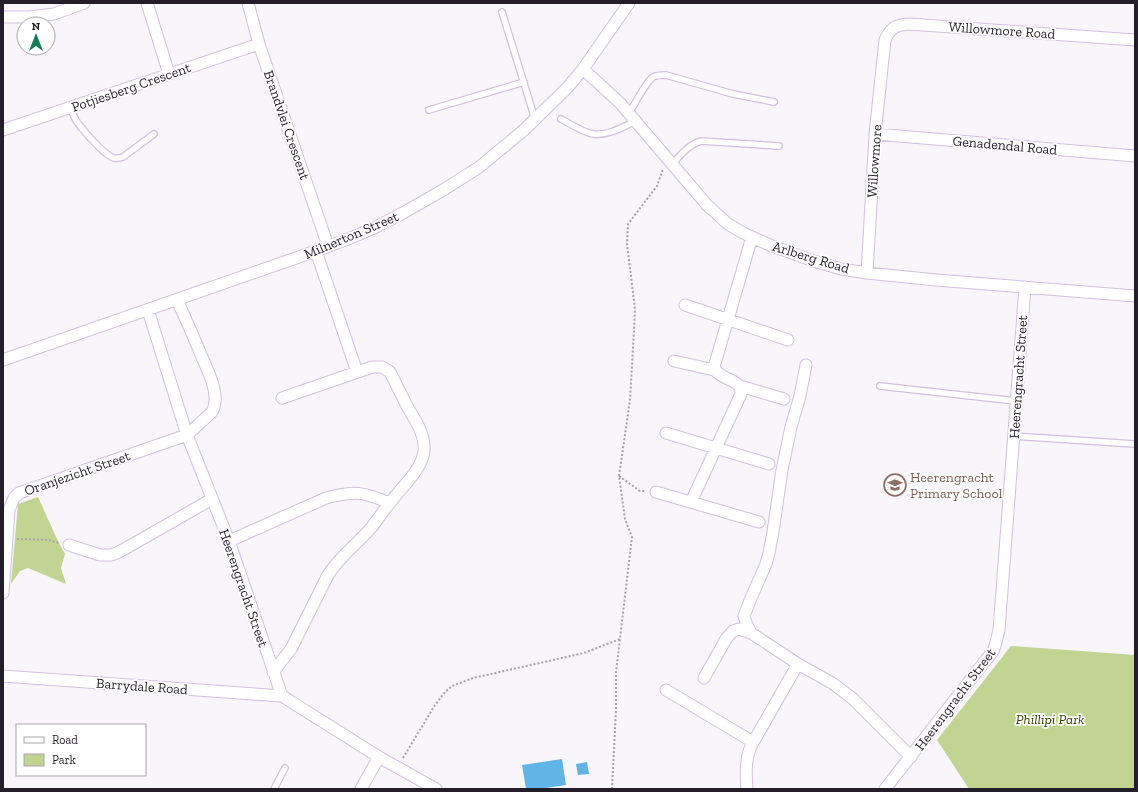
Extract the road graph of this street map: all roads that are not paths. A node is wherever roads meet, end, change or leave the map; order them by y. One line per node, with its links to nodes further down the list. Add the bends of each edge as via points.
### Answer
1 (84, 3): 6 (street, via 54,14)
2 (147, 3): 11 (street)
3 (248, 3): 8 (street, Brandvlei Crescent)
4 (629, 3): 10 (street, Milnerton Street)
5 (502, 12): 12 (lane)
6 (3, 17)
7 (1135, 40): 9 (street, Willowmore Road, via 909,24 896,26 891,30 885,40)
8 (259, 44): 11 (street, Potjiesberg Crescent); 26 (street, Brandvlei Crescent)
9 (884, 49): 21 (street, Willowmore)
10 (583, 69): 16 (street, Arlberg Road); 17 (street, Milnerton Street)
11 (169, 74): 14 (street, Potjiesberg Crescent)
12 (524, 82): 15 (lane); 17 (lane)
13 (774, 102): 16 (lane, via 660,75 649,82)
14 (70, 107): 19 (street, Potjiesberg Crescent); 20 (lane, via 77,122 108,156 113,158 123,157)
15 (429, 110)
16 (632, 117): 18 (lane, via 609,133 602,134 583,131); 24 (street, Arlberg Road)
17 (535, 119): 26 (street, Milnerton Street, via 478,168 443,190 376,227)
18 (561, 119)
19 (3, 130)
20 (154, 134)
21 (875, 134): 23 (street, Genadendal Road); 28 (street, Willowmore)
22 (779, 146): 24 (lane, via 701,141)
23 (1135, 156)
24 (669, 161): 25 (street, Arlberg Road, via 707,205 728,224)
25 (752, 237): 28 (street, Arlberg Road, via 814,261); 34 (street)
26 (328, 246): 27 (street, Milnerton Street)
27 (316, 251): 31 (street, Milnerton Street); 40 (street)
28 (867, 273): 29 (street, Arlberg Road)
29 (1025, 287): 30 (street, Arlberg Road); 45 (street, Heerengracht Street)
30 (1135, 296)
31 (177, 300): 33 (street, Milnerton Street); 47 (street, via 207,368 215,395 214,410)
32 (685, 305): 34 (street)
33 (148, 310): 36 (street, Milnerton Street); 47 (street, Heerengracht Street)
34 (728, 319): 35 (street); 39 (street)
35 (788, 340)
36 (3, 360)
37 (674, 361): 39 (street)
38 (806, 365): 60 (street, via 782,470 769,553 744,616)
39 (714, 370): 41 (street)
40 (357, 372): 43 (street); 55 (street, via 377,366 390,372 423,437 424,450 420,464)
41 (740, 386): 44 (street); 50 (street, via 741,394)
42 (880, 386): 45 (lane)
43 (282, 398)
44 (784, 399)
45 (1016, 401): 48 (street, Heerengracht Street)
46 (666, 433): 50 (street)
47 (187, 436): 53 (street, Heerengracht Street); 59 (street, Oranjezicht Street, via 19,493 10,505)
48 (1013, 436): 49 (lane); 68 (street, Heerengracht Street, via 999,630 995,646)
49 (1135, 444)
50 (716, 448): 51 (street); 54 (street)
51 (769, 464)
52 (656, 492): 54 (street)
53 (212, 499): 57 (street, Heerengracht Street); 58 (street, via 111,555 100,555)
54 (691, 502): 56 (street)
55 (389, 503): 57 (street, via 366,494 342,494 326,498); 62 (street, via 371,527 333,567 291,649)
56 (759, 522)
57 (229, 542): 62 (street, Heerengracht Street)
58 (69, 545)
59 (3, 593)
60 (751, 633): 61 (street); 64 (street, via 739,629 733,631)
61 (798, 664): 67 (street); 68 (street, via 852,698)
62 (274, 672): 66 (street, Heerengracht Street)
63 (3, 676): 66 (street, Barrydale Road)
64 (704, 678)
65 (666, 690): 67 (street)
66 (282, 696): 69 (street)
67 (753, 742): 74 (street, via 746,764)
68 (911, 756): 75 (street, Heerengracht Street)
69 (379, 757): 72 (street); 73 (street)
70 (285, 768): 71 (lane)
71 (274, 789)
72 (361, 789)
73 (436, 789)
74 (747, 789)
75 (885, 789)

